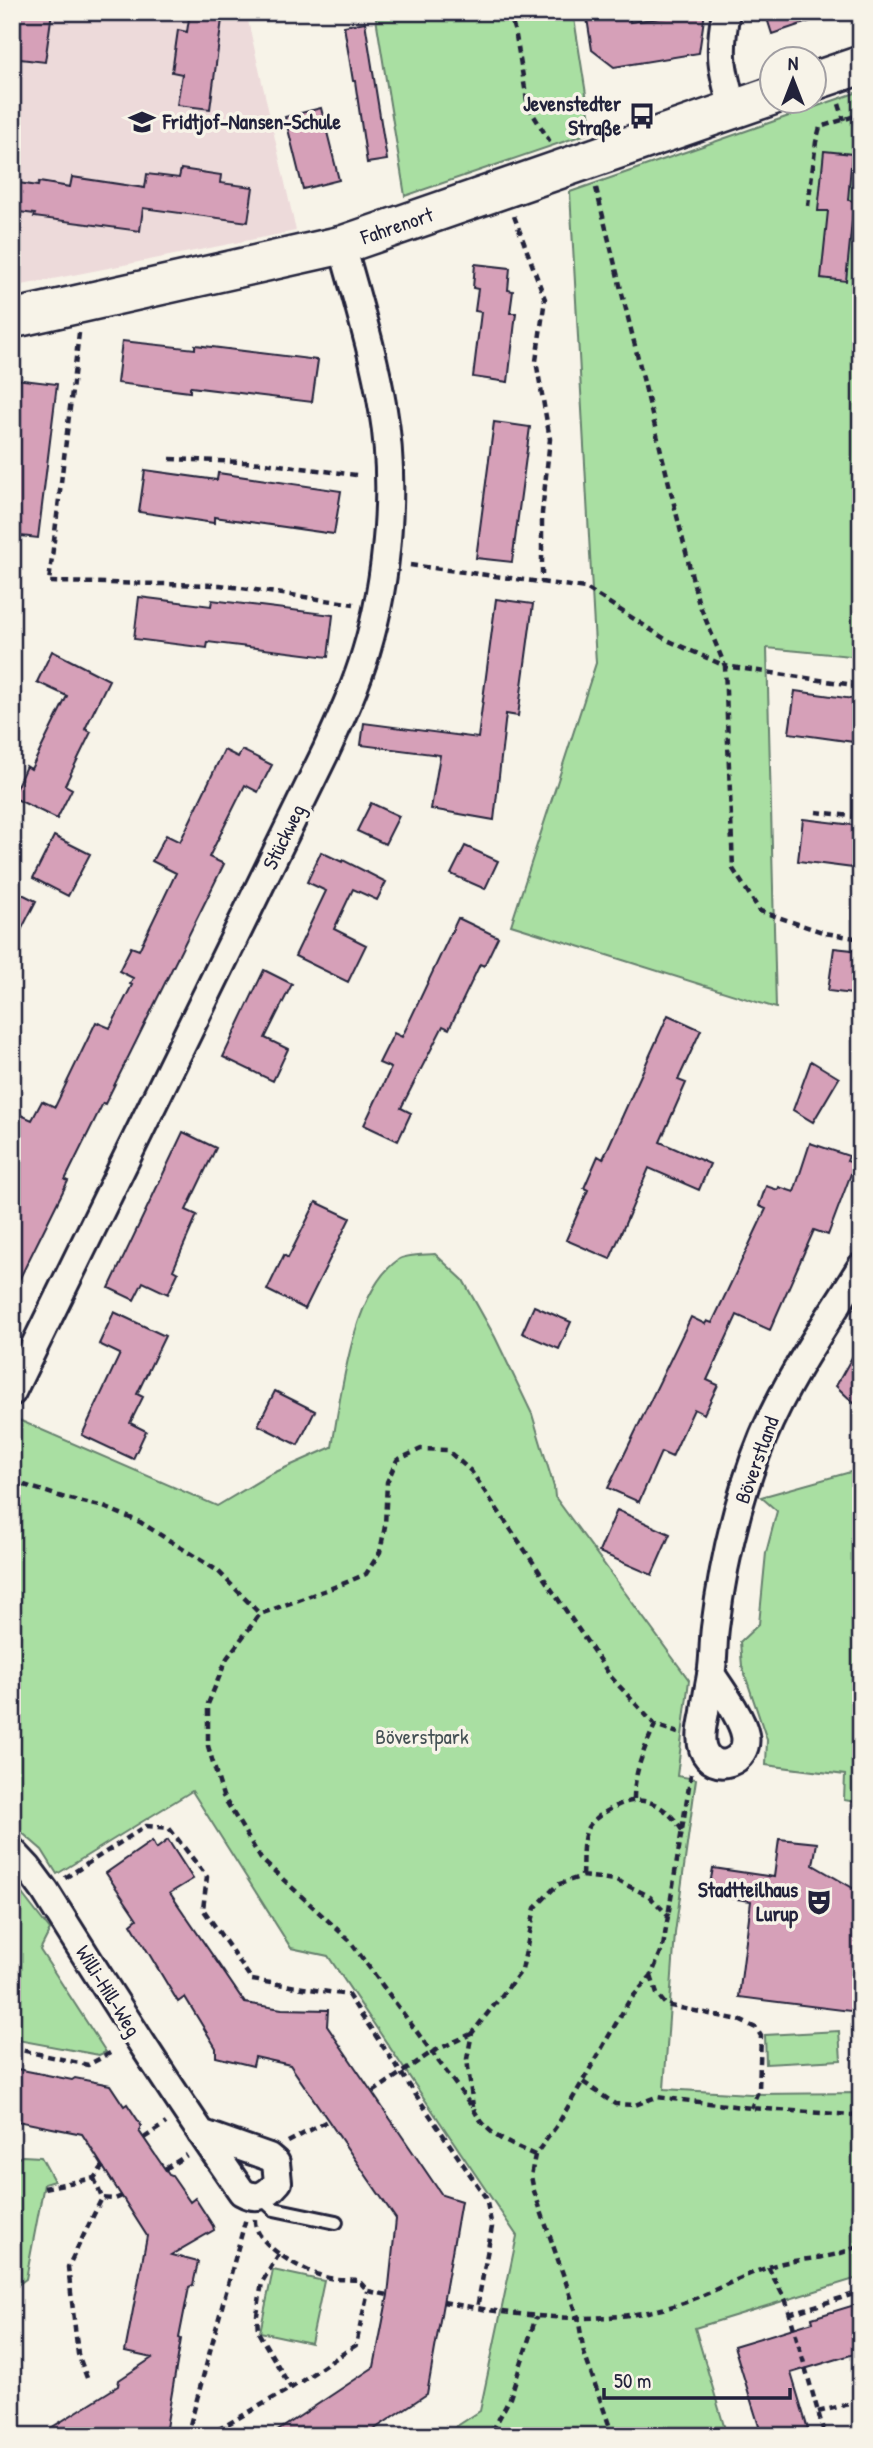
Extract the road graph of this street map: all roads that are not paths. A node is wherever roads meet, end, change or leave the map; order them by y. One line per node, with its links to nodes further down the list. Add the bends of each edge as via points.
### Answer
1 (726, 12): 5 (street, via 720,55)
2 (861, 65): 3 (street)
3 (828, 76)
4 (758, 101): 5 (street, Fahrenort)
5 (733, 109): 6 (street, Fahrenort)
6 (342, 245): 7 (street, Fahrenort); 9 (street, Stückweg, via 371,348 384,413 389,480 385,562 366,652 326,751)
7 (12, 319)
8 (861, 1267): 10 (street, Böverstland, via 778,1405 759,1449 733,1530)
9 (12, 1392)
10 (711, 1674)
11 (12, 1852): 12 (street, Willi-Hill-Weg, via 45,1891)
12 (199, 2141): 13 (street, Willi-Hill-Weg, via 242,2193 251,2197); 13 (street, via 269,2157 276,2163 278,2182)
13 (254, 2209): 14 (lane)
14 (336, 2222)

